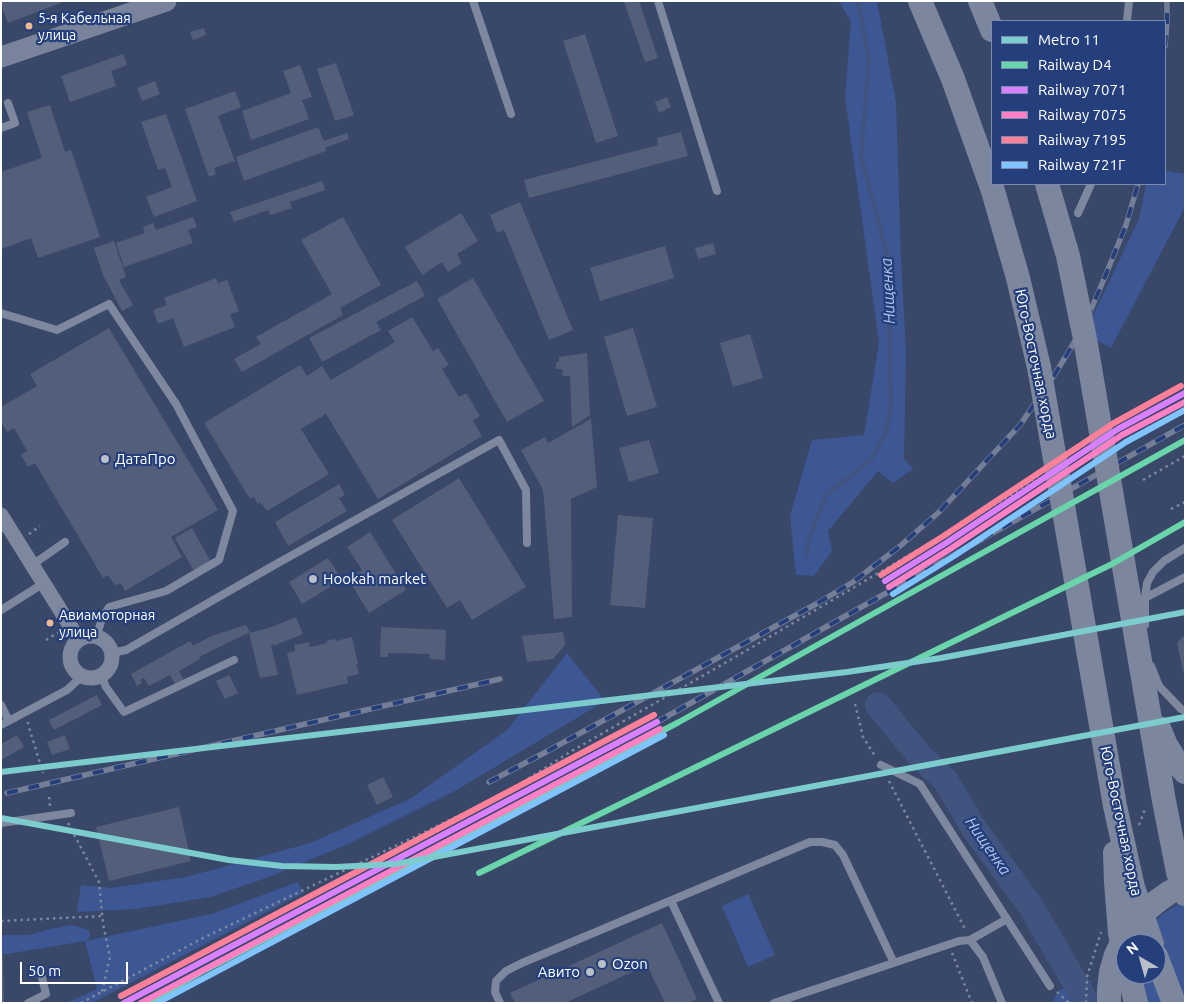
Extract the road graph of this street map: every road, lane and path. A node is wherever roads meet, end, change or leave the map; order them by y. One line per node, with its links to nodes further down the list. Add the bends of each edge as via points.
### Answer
1 (166, 1): 9 (street)
2 (472, 1): 11 (lane)
3 (658, 1): 15 (lane)
4 (920, 1): 62 (main road, Юго-Восточная хорда, bridge, via 953,79 993,191 1018,278 1039,367)
5 (980, 1): 8 (main road)
6 (1129, 1): 7 (lane)
7 (1127, 20)
8 (991, 28)
9 (1, 57)
10 (8, 103): 12 (lane, via 15,123)
11 (511, 114)
12 (1, 128)
13 (1047, 185): 52 (main road, bridge, via 1068,256 1085,338)
14 (1091, 185): 16 (lane)
15 (717, 191)
16 (1078, 213)
17 (1, 313): 43 (lane, via 57,330 110,304 176,404 233,511 219,560 166,591 109,607)
18 (1185, 385): 20 (path)
19 (1185, 408): 21 (path)
20 (1111, 426)
21 (1124, 441)
22 (1087, 443): 23 (path)
23 (1070, 454)
24 (1185, 456): 26 (path)
25 (1038, 477): 80 (path, via 504,794 204,938)
26 (1142, 480)
27 (1185, 502): 28 (path)
28 (1171, 509)
29 (3, 520): 35 (street)
30 (40, 526): 31 (path)
31 (27, 535)
32 (65, 542): 35 (lane)
33 (527, 543): 48 (lane, via 526,490 499,440 126,650)
34 (1185, 548): 38 (lane, via 1153,572)
35 (32, 565): 37 (street)
36 (1185, 577): 38 (lane)
37 (44, 583): 39 (lane); 46 (street)
38 (1145, 598): 44 (lane)
39 (1, 610)
40 (94, 612): 41 (path)
41 (76, 622)
42 (60, 632): 45 (path)
43 (96, 637): 46 (street); 48 (street, via 106,643)
44 (1146, 637)
45 (46, 640)
46 (79, 640): 51 (street, via 71,650 70,662)
47 (1146, 646): 55 (lane, via 1159,686)
48 (111, 654): 50 (street, via 110,664)
49 (234, 660): 50 (lane, via 124,712)
50 (101, 675): 51 (street, via 92,678)
51 (82, 676): 56 (lane, via 67,690)
52 (1143, 678): 60 (main road, bridge, via 1166,745); 66 (main road, bridge, via 1164,801)
53 (855, 704): 59 (path, via 863,737)
54 (1, 705): 56 (lane)
55 (1185, 711)
56 (9, 720): 58 (lane)
57 (29, 721): 61 (path)
58 (1, 724)
59 (881, 765): 69 (lane, via 920,784); 73 (path)
60 (1185, 772)
61 (43, 773)
62 (1114, 806): 71 (main road, bridge); 72 (main road, Юго-Восточная хорда, bridge, via 1133,887)
63 (67, 814): 64 (lane); 68 (path, via 99,882)
64 (1, 823)
65 (1185, 885): 89 (main road, via 1156,902 1132,926 1116,955)
66 (1185, 894)
67 (671, 901): 75 (lane, via 810,842 835,845 843,854); 83 (lane, via 506,972 496,981 495,992); 84 (lane)
68 (102, 916): 70 (path); 80 (path, via 110,957)
69 (1007, 919): 73 (lane); 79 (lane)
70 (1, 921)
71 (1120, 934)
72 (1149, 934)
73 (970, 940): 74 (lane); 87 (lane, via 983,957)
74 (949, 944): 75 (lane, via 910,961); 86 (path)
75 (894, 963): 85 (lane)
76 (40, 969): 81 (lane, via 46,994)
77 (1166, 982): 91 (main road)
78 (1131, 984): 90 (main road)
79 (1050, 986): 88 (path)
80 (102, 992): 82 (path)
81 (28, 1003)
82 (81, 1003)
83 (500, 1003)
84 (719, 1003)
85 (774, 1003)
86 (972, 1003)
87 (1002, 1003)
88 (1069, 1003)
89 (1109, 1003)
90 (1136, 1003)
91 (1174, 1003)

